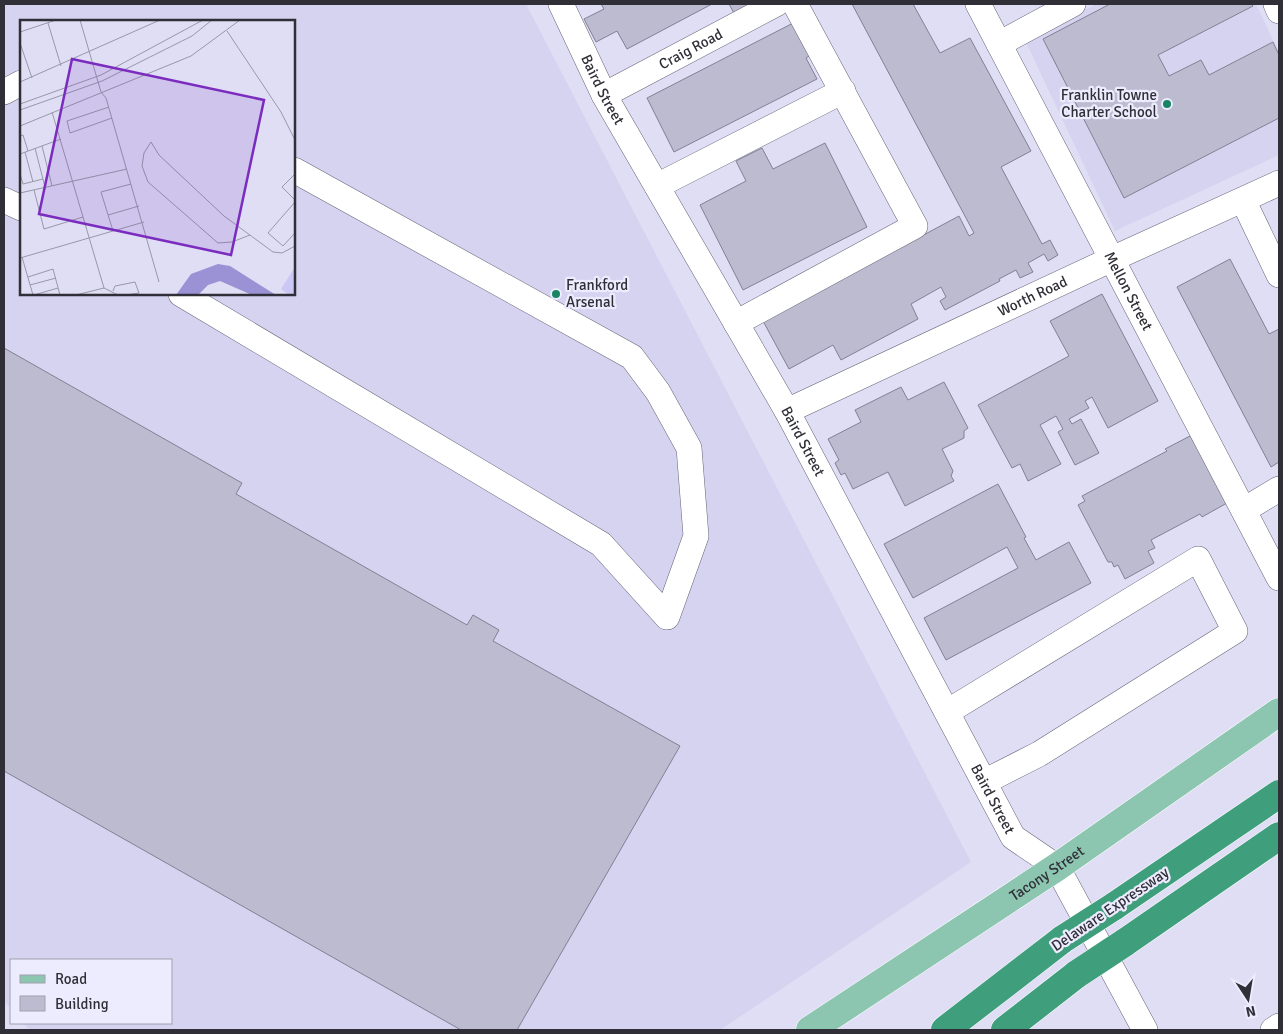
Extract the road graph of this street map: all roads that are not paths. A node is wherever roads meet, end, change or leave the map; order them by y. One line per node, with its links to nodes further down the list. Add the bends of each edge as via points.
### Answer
1 (561, 4): 12 (street, Baird Street)
2 (776, 4): 12 (street, Craig Road)
3 (795, 4): 10 (street)
4 (978, 4): 8 (street, Mellon Street)
5 (1073, 4): 8 (street)
6 (1276, 4): 7 (street)
7 (1279, 10)
8 (999, 44): 19 (street, Mellon Street)
9 (20, 84): 11 (street)
10 (842, 91): 15 (street); 22 (street, via 915,226)
11 (4, 92)
12 (604, 95): 15 (street, Baird Street)
13 (295, 171): 21 (street, via 632,357 658,392 689,448 696,536 667,617 600,544)
14 (1279, 184): 17 (street, Worth Road)
15 (657, 186): 22 (street, Baird Street)
16 (4, 200): 18 (street)
17 (1243, 200): 19 (street, Worth Road); 20 (street)
18 (20, 208)
19 (1112, 259): 23 (street, Worth Road); 25 (street, Mellon Street)
20 (1279, 275)
21 (183, 295)
22 (736, 323): 23 (street, Baird Street)
23 (787, 411): 27 (street, Baird Street)
24 (1279, 489): 25 (street)
25 (1244, 510): 26 (street, Mellon Street)
26 (1279, 578)
27 (946, 712): 29 (street, Baird Street); 29 (street, via 1198,559 1235,631 1039,754)
28 (1279, 712): 32 (main road, Tacony Street)
29 (984, 782): 32 (street, Baird Street, via 1013,837)
30 (1279, 794): 35 (highway, Delaware Expressway, bridge, via 1063,939)
31 (1279, 836): 36 (highway, bridge, via 1076,974)
32 (1057, 867): 34 (main road, Tacony Street); 37 (street)
33 (1279, 1026): 38 (street)
34 (810, 1030)
35 (945, 1030)
36 (1005, 1030)
37 (1145, 1030)
38 (1273, 1030)

